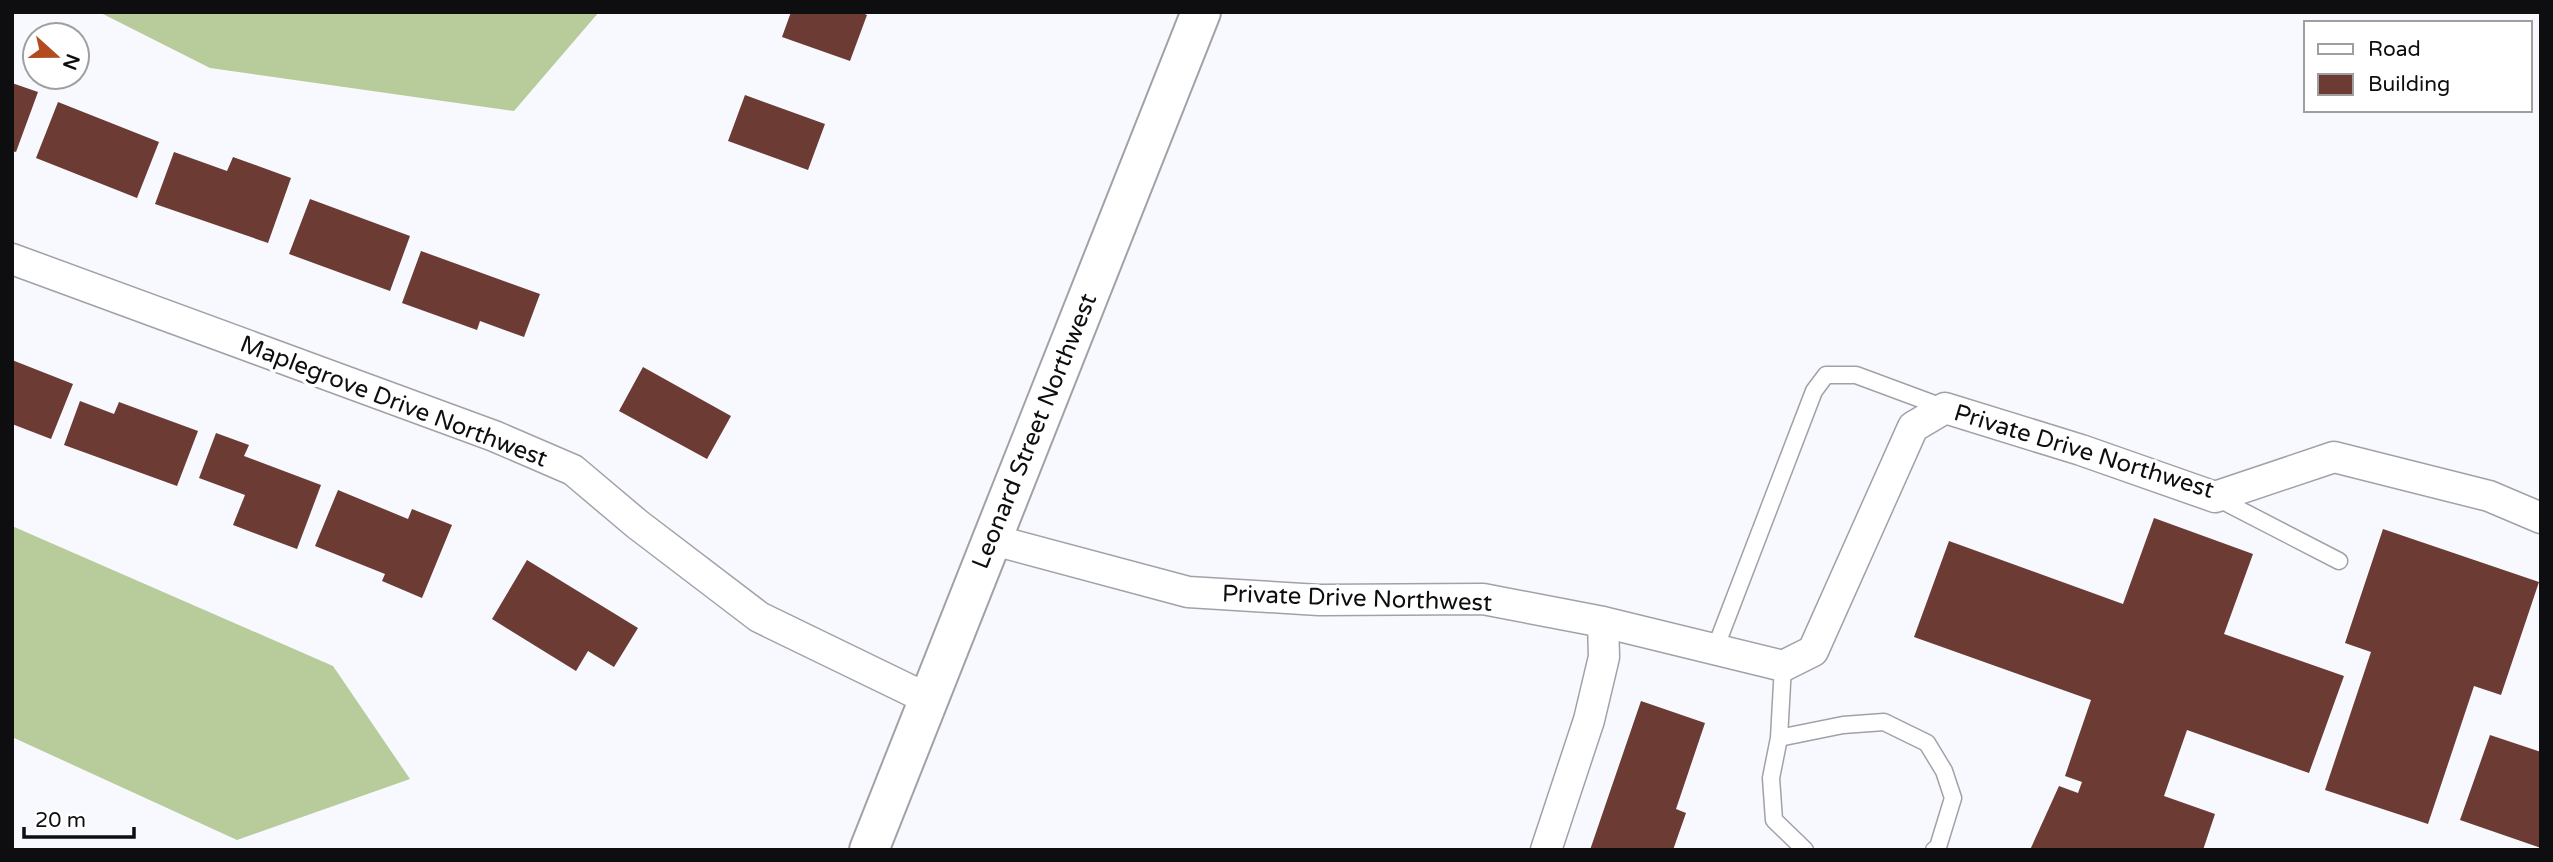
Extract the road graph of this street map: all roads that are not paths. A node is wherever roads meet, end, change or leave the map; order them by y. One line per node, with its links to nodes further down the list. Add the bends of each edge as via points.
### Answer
1 (1200, 12): 6 (main road, Leonard Street Northwest)
2 (12, 259): 11 (street, Maplegrove Drive Northwest, via 494,436 573,471 759,617)
3 (1945, 408): 4 (street, Private Drive Northwest); 9 (lane, via 1856,375 1826,375 1814,391); 10 (street, Private Drive Northwest, via 1913,427 1813,651)
4 (2216, 497): 5 (street, Private Drive Northwest, via 2334,457 2489,496); 7 (lane)
5 (2541, 518)
6 (990, 539): 8 (street, Private Drive Northwest, via 1188,592 1318,600 1483,599); 11 (main road, Leonard Street Northwest)
7 (2339, 561)
8 (1603, 622): 9 (street, Private Drive Northwest); 14 (street, via 1604,657 1590,720)
9 (1715, 649): 10 (street, Private Drive Northwest)
10 (1783, 666): 12 (lane)
11 (928, 699): 13 (main road, Leonard Street Northwest)
12 (1779, 738): 15 (lane, via 1771,778 1774,820); 16 (lane, via 1843,724 1884,722 1927,743 1953,798)
13 (869, 850)
14 (1546, 850)
15 (1805, 850)
16 (1934, 850)

